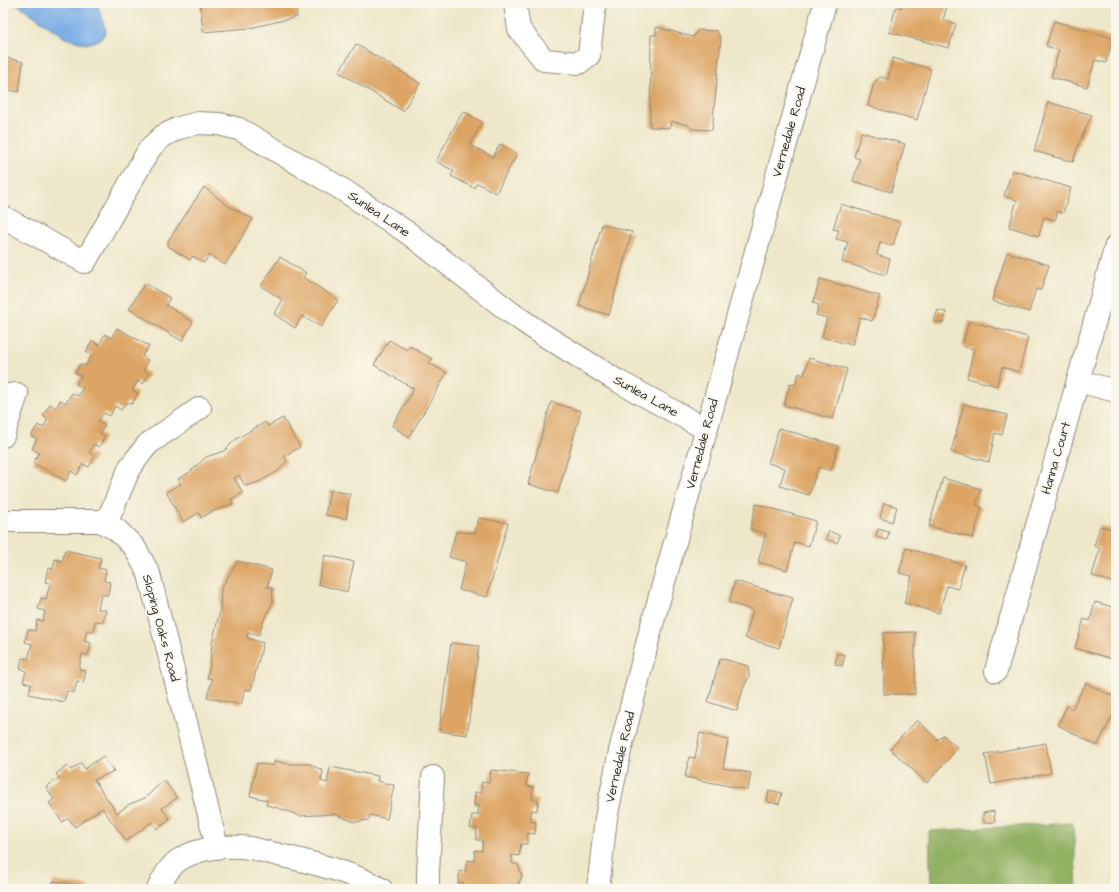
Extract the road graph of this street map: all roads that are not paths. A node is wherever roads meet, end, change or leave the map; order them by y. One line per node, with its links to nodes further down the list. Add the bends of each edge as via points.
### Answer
1 (515, 3): 2 (street, via 519,29 544,60 579,64 589,55)
2 (595, 3)
3 (825, 3): 10 (street, Vernedale Road)
4 (3, 217): 10 (street, Sunlea Lane, via 85,262 150,148 163,136 198,123 219,124 239,129 340,188 408,233 540,332 616,380)
5 (1116, 246): 6 (street, Hanna Court)
6 (1078, 381): 7 (street); 14 (street, Hanna Court)
7 (1116, 392)
8 (3, 396): 11 (street, via 17,394)
9 (200, 408): 13 (street, via 148,444 130,467)
10 (706, 429): 20 (street, Vernedale Road, via 620,751 606,818)
11 (3, 436)
12 (3, 521): 13 (street, Sloping Oaks Road, via 100,521)
13 (106, 524): 16 (street, Sloping Oaks Road, via 117,530 135,548 149,574)
14 (996, 671)
15 (433, 777): 19 (street)
16 (217, 847): 17 (street, via 179,860 168,871); 18 (street, via 251,848 326,866 363,879)
17 (158, 889)
18 (381, 889)
19 (428, 889)
20 (598, 889)

